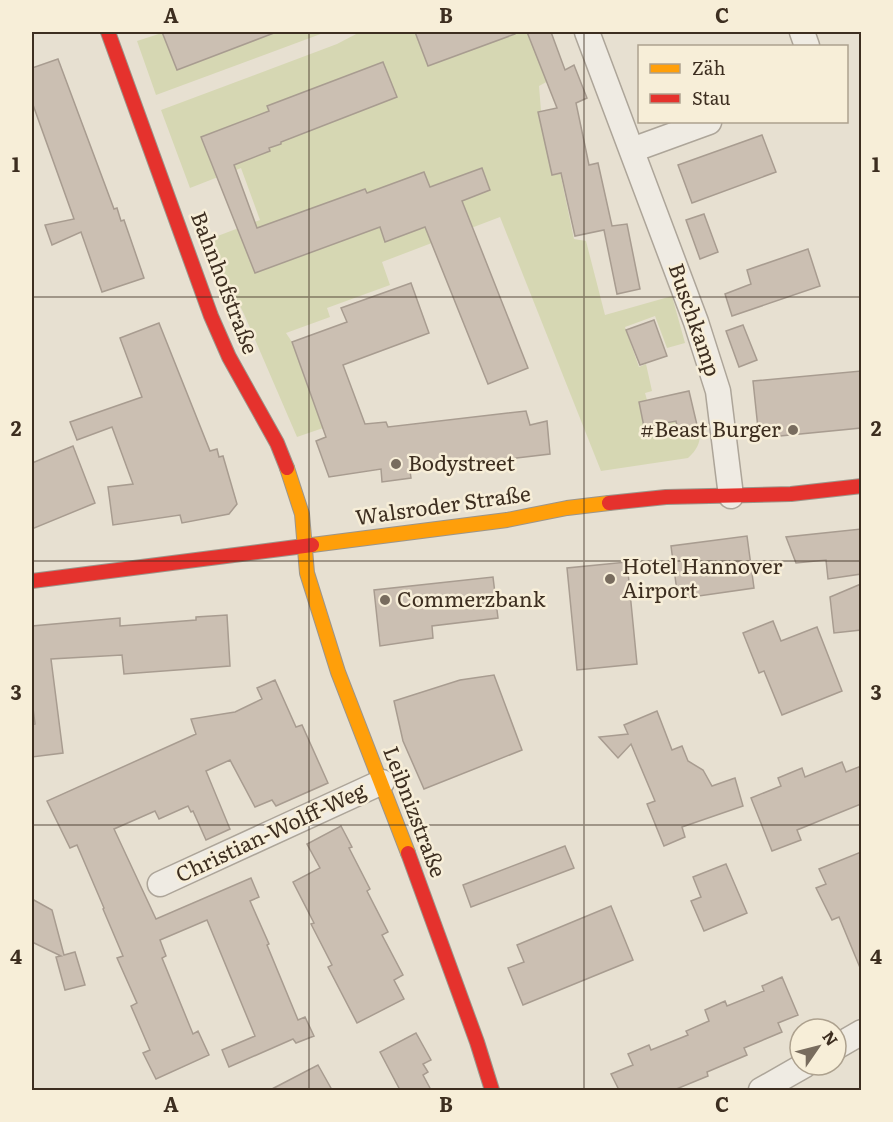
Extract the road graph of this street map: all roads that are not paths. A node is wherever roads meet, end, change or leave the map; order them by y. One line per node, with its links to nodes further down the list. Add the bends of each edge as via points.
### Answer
1 (108, 32): 7 (street, Bahnhofstraße, via 212,316 289,474 302,514)
2 (587, 32): 4 (street, Buschkamp)
3 (706, 123): 4 (street)
4 (632, 150): 6 (street, Buschkamp, via 718,390)
5 (861, 486): 6 (street, Walsroder Straße)
6 (731, 496): 7 (street, Walsroder Straße, via 666,497 577,507)
7 (305, 546): 8 (street, Walsroder Straße); 9 (street, Leibnizstraße, via 307,573 338,672)
8 (32, 581)
9 (382, 782): 10 (street, Christian-Wolff-Weg); 14 (street, Leibnizstraße)
10 (160, 884)
11 (861, 1032): 12 (street)
12 (848, 1040)
13 (788, 1075): 15 (street)
14 (492, 1090)
15 (761, 1090)

